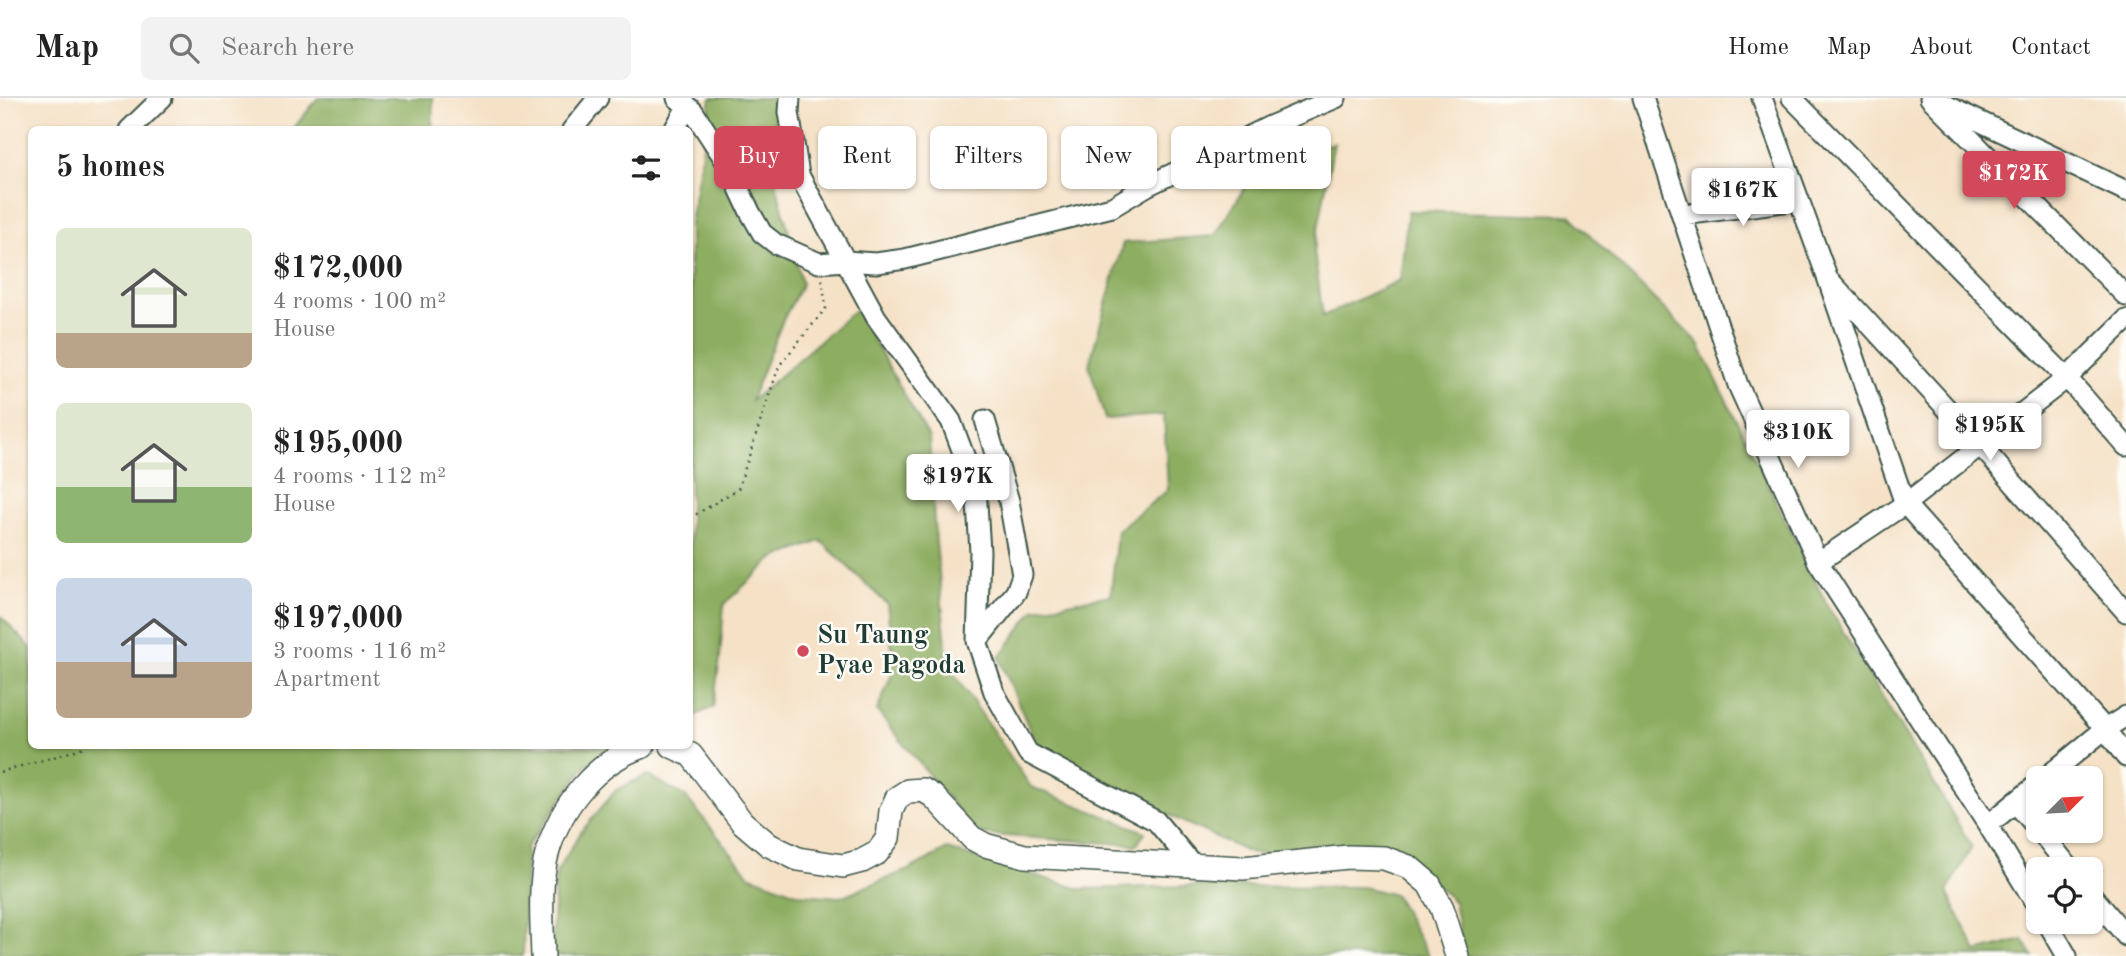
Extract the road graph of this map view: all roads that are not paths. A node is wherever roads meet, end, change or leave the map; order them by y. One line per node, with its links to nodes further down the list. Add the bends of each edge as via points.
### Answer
1 (162, 98): 10 (street)
2 (598, 98): 11 (street)
3 (790, 98): 16 (street, via 799,175)
4 (1336, 98): 16 (street, via 1270,126 1112,207 905,259)
5 (1643, 98): 15 (street)
6 (1762, 98): 14 (street)
7 (1792, 98): 20 (street)
8 (1931, 98): 13 (street); 18 (street)
9 (682, 102): 12 (street); 16 (street, via 693,111 727,163 762,233 819,263)
10 (133, 126)
11 (575, 126)
12 (675, 126)
13 (2126, 191)
14 (1799, 200): 15 (street); 17 (street)
15 (1683, 215): 25 (street, via 1738,384)
16 (845, 261): 27 (street, via 876,317 951,421 976,487 980,552)
17 (1827, 277): 22 (street); 24 (street)
18 (2126, 296)
19 (2126, 320): 20 (street)
20 (2067, 378): 22 (street); 23 (street)
21 (985, 420): 27 (street, via 1009,501 1022,575 1016,593)
22 (1980, 445): 24 (street); 26 (street)
23 (2126, 446)
24 (1905, 504): 25 (street); 29 (street)
25 (1818, 562): 37 (street)
26 (2126, 612)
27 (977, 641): 38 (street, via 994,692 1028,753 1156,821)
28 (2126, 716): 29 (street)
29 (2105, 729): 32 (street); 33 (street)
30 (634, 749): 43 (main road, via 600,770 559,821 546,855)
31 (678, 749): 38 (main road, via 691,755 742,822 769,845 797,859 843,866 877,853 888,838 897,798 923,790 972,838 998,849 1024,856)
32 (2126, 757)
33 (2060, 766)
34 (2026, 793): 35 (street)
35 (2015, 802): 36 (street); 37 (street)
36 (2026, 815)
37 (1988, 825): 39 (street)
38 (1193, 865): 44 (main road, via 1243,868 1348,857 1384,858 1409,867 1429,884)
39 (2026, 888)
40 (2103, 908): 42 (street)
41 (2054, 934): 45 (street)
42 (2126, 936)
43 (542, 956)
44 (1457, 956)
45 (2067, 956)

